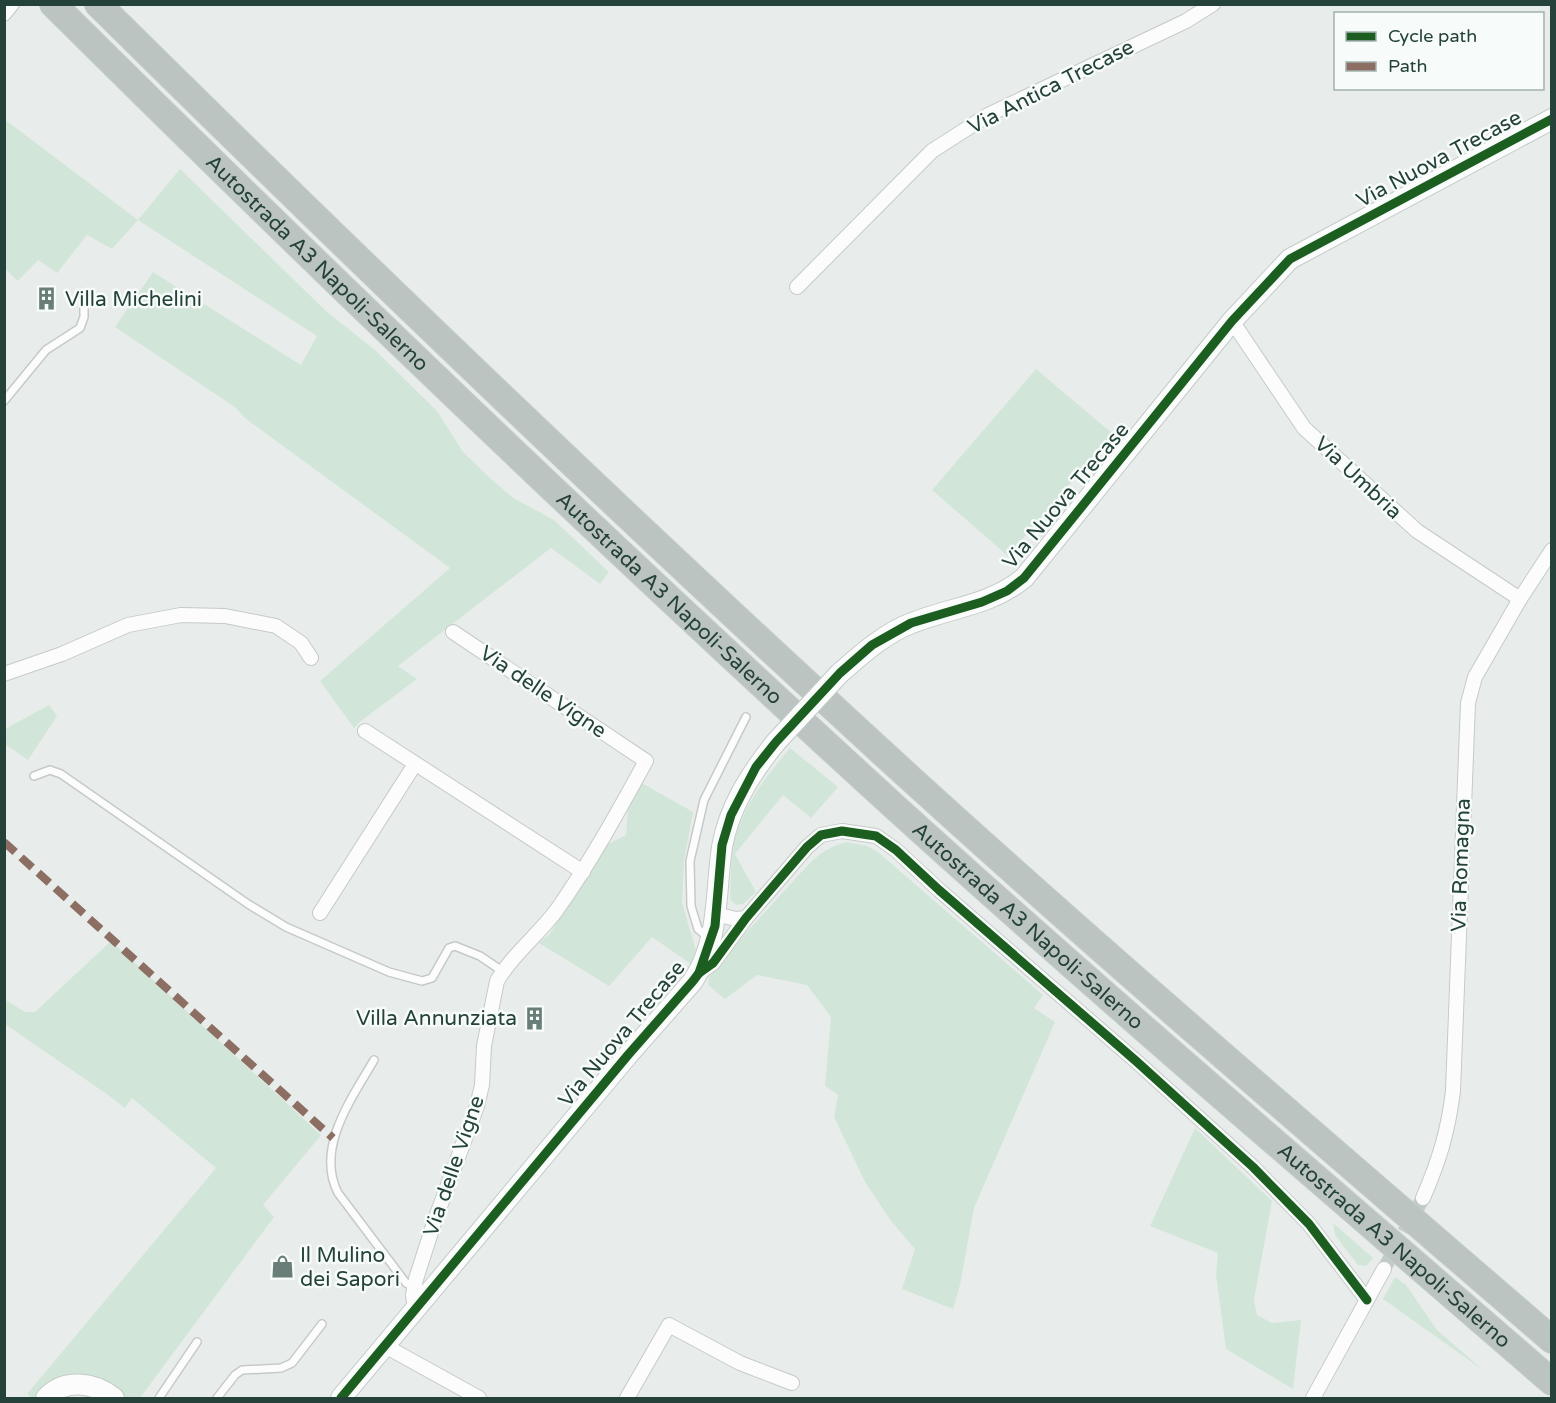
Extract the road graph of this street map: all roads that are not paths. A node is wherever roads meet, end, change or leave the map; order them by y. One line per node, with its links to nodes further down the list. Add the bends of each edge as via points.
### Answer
1 (12, 4): 5 (street)
2 (53, 4): 37 (highway, Autostrada A3 Napoli-Salerno, via 505,445 897,808 1163,1046)
3 (98, 4): 34 (highway, Autostrada A3 Napoli-Salerno, via 511,406 896,765)
4 (1213, 4): 7 (street, Via Antica Trecase, via 988,115 932,151)
5 (4, 14)
6 (1551, 119): 9 (street, Via Nuova Trecase, via 1290,259)
7 (797, 287)
8 (84, 304): 10 (lane, via 80,328 46,350)
9 (1232, 321): 12 (street, Via Umbria, via 1304,428 1417,531); 23 (street, Via Nuova Trecase, bridge, via 1024,578 994,597 911,623 872,645 840,673 776,742 756,766 731,815 722,845)
10 (4, 401)
11 (1551, 550): 12 (street, Via Romagna)
12 (1520, 599): 28 (street, Via Romagna, via 1475,677 1468,703 1453,1091 1449,1127)
13 (453, 632): 20 (street, Via delle Vigne, via 646,760)
14 (311, 658): 15 (street, via 301,643 276,626 225,616 181,615 128,625)
15 (4, 674)
16 (746, 717): 23 (lane, via 704,800 690,861 690,906 699,928)
17 (365, 731): 18 (street)
18 (415, 764): 20 (street); 21 (street)
19 (34, 776): 25 (lane, via 50,770 61,774 248,904 286,927 350,956 422,981 432,978 454,946 480,956)
20 (583, 872): 25 (street, Via delle Vigne, via 540,932)
21 (320, 914)
22 (746, 918): 23 (street); 24 (street); 31 (street, via 820,835 842,831 876,837 896,850 1253,1167 1309,1224)
23 (714, 926): 24 (street); 26 (street, Via Nuova Trecase)
24 (737, 930): 26 (street, via 713,963)
25 (502, 971): 30 (street, Via delle Vigne, via 484,1046 477,1106)
26 (699, 973): 32 (street, Via Nuova Trecase)
27 (374, 1060): 30 (lane, via 333,1138 332,1182 406,1283)
28 (1423, 1198)
29 (1384, 1269): 31 (street)
30 (414, 1287): 32 (street, Via delle Vigne)
31 (1367, 1300): 46 (street)
32 (415, 1309): 36 (street, Via Nuova Trecase)
33 (322, 1324): 42 (lane, via 292,1363 281,1368 242,1370)
34 (1551, 1340)
35 (197, 1342): 41 (lane)
36 (385, 1347): 43 (street, Via Nuova Trecase); 44 (street)
37 (1551, 1382)
38 (792, 1383): 45 (street, via 740,1363 669,1325)
39 (46, 1398): 40 (street, via 66,1385 86,1384)
40 (114, 1398)
41 (159, 1398)
42 (217, 1398)
43 (341, 1398)
44 (480, 1398)
45 (627, 1398)
46 (1313, 1398)

